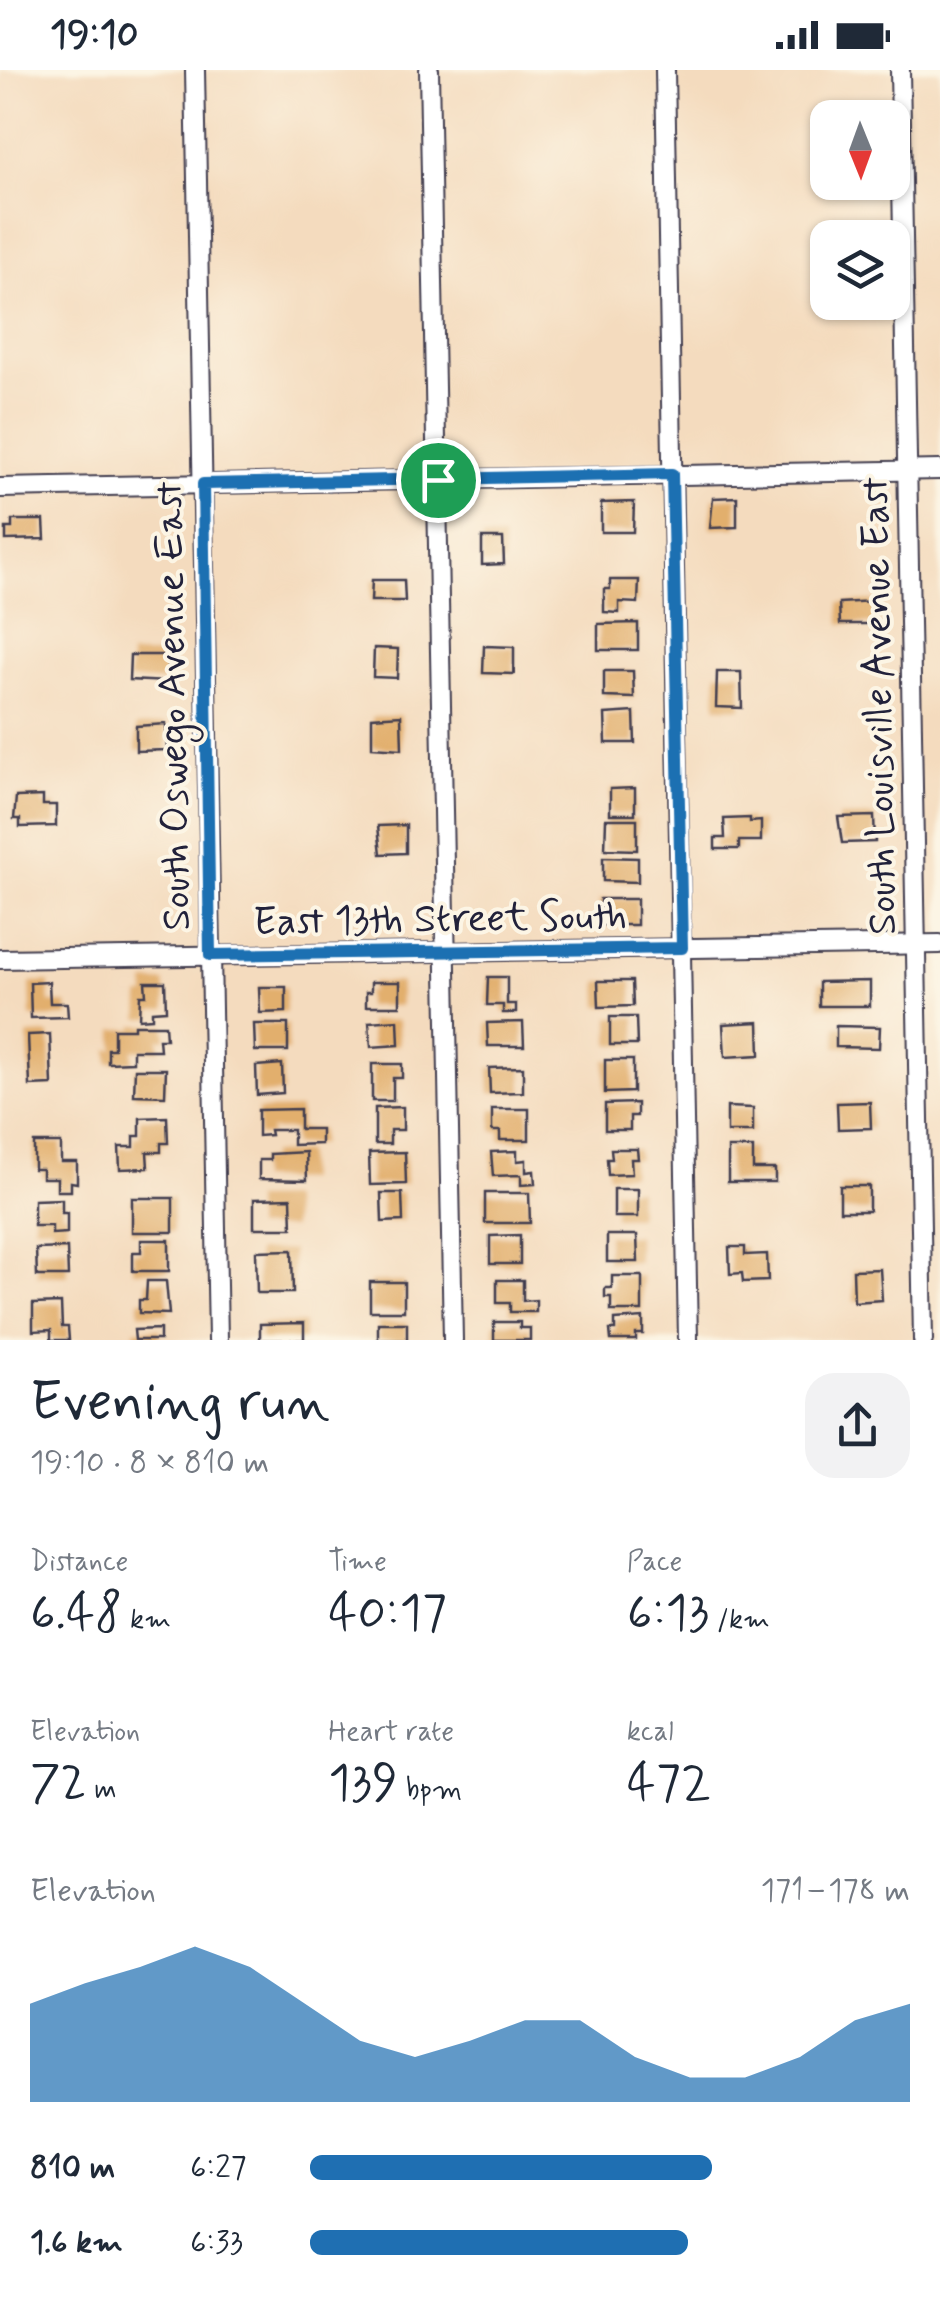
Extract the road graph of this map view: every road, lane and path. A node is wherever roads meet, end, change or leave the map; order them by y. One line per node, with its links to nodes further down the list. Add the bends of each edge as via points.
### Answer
1 (195, 70): 9 (street, South Oswego Avenue East)
2 (430, 70): 8 (street)
3 (665, 70): 7 (street)
4 (900, 70): 6 (street, South Louisville Avenue East)
5 (940, 470): 6 (street)
6 (908, 471): 7 (street); 11 (street, South Louisville Avenue East)
7 (672, 474): 8 (street); 13 (street)
8 (438, 480): 9 (street); 14 (street)
9 (203, 484): 10 (street); 15 (street, South Oswego Avenue East)
10 (0, 488)
11 (916, 944): 12 (street, East 13th Street South); 13 (street, East 13th Street South); 17 (street, South Louisville Avenue East)
12 (940, 944)
13 (682, 948): 14 (street, East 13th Street South); 21 (street)
14 (444, 952): 15 (street, East 13th Street South); 20 (street)
15 (210, 955): 16 (street, East 13th Street South); 19 (street, South Oswego Avenue East)
16 (0, 959)
17 (920, 1202): 18 (street); 22 (street, South Louisville Avenue East)
18 (940, 1204)
19 (218, 1340)
20 (453, 1340)
21 (688, 1340)
22 (923, 1340)

